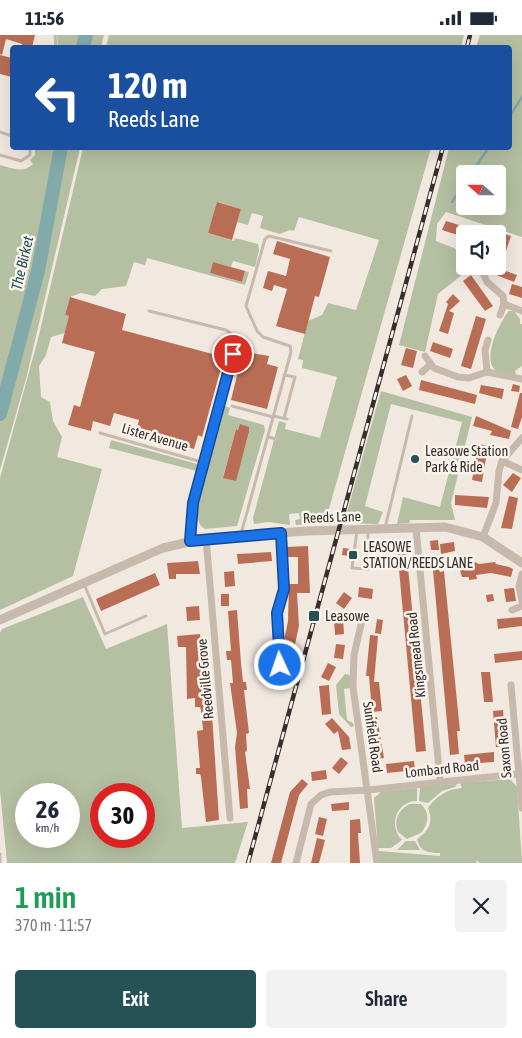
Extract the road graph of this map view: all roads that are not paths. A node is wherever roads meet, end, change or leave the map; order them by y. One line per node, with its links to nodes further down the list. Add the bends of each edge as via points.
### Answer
1 (30, 150): 2 (lane, via 30,155 21,161)
2 (0, 155)
3 (331, 251): 14 (lane, via 280,237 265,239 246,306 263,337 290,346)
4 (484, 275): 5 (street, via 503,296)
5 (504, 304): 7 (street); 8 (street)
6 (149, 311): 24 (lane, via 226,330 237,338)
7 (522, 311)
8 (500, 315)
9 (488, 340): 13 (street)
10 (424, 356): 11 (street)
11 (430, 365): 12 (street); 13 (street, via 458,377 469,378)
12 (422, 372)
13 (487, 372): 15 (street)
14 (284, 375): 18 (lane); 18 (lane, via 295,377 285,419)
15 (522, 379)
16 (232, 407): 18 (lane)
17 (412, 416): 27 (lane)
18 (273, 417): 20 (lane)
19 (100, 433): 24 (lane, Lister Avenue)
20 (268, 437): 22 (lane); 31 (lane)
21 (522, 438): 23 (street)
22 (280, 440)
23 (502, 461): 25 (street); 32 (street, via 496,503)
24 (204, 463): 34 (lane, via 193,503)
25 (522, 470)
26 (416, 527): 27 (street, Reeds Lane); 32 (street, Reeds Lane, via 444,527); 47 (street, Kingsmead Road)
27 (385, 529): 29 (street, Reeds Lane)
28 (357, 530): 29 (street, Reeds Lane); 29 (lane, via 352,568 368,569); 30 (street, Reeds Lane)
29 (368, 530)
30 (281, 533): 31 (street, Reeds Lane); 44 (street, via 284,589 277,613)
31 (240, 536): 33 (street, Reeds Lane)
32 (483, 537): 35 (street, Reeds Lane)
33 (206, 538): 34 (street, Reeds Lane); 50 (street, Reedville Grove)
34 (190, 541): 37 (street, Reeds Lane, via 163,548)
35 (522, 563)
36 (522, 574): 38 (street, via 519,586)
37 (83, 583): 41 (lane, via 105,634); 43 (street, Reeds Lane)
38 (522, 601)
39 (522, 606): 40 (street)
40 (512, 610)
41 (146, 616)
42 (363, 616): 48 (street, Sunfield Road, via 354,655 353,687)
43 (0, 620)
44 (280, 665)
45 (511, 685): 46 (street, Saxon Road)
46 (518, 774): 47 (street, Lombard Road); 49 (street, Saxon Road)
47 (440, 780): 48 (street, Lombard Road)
48 (368, 790): 53 (street, Lombard Road, via 330,792 316,797 311,804); 54 (street, Sunfield Road)
49 (522, 809)
50 (230, 818)
51 (0, 854): 52 (lane)
52 (1, 862)
53 (296, 863)
54 (377, 863)

